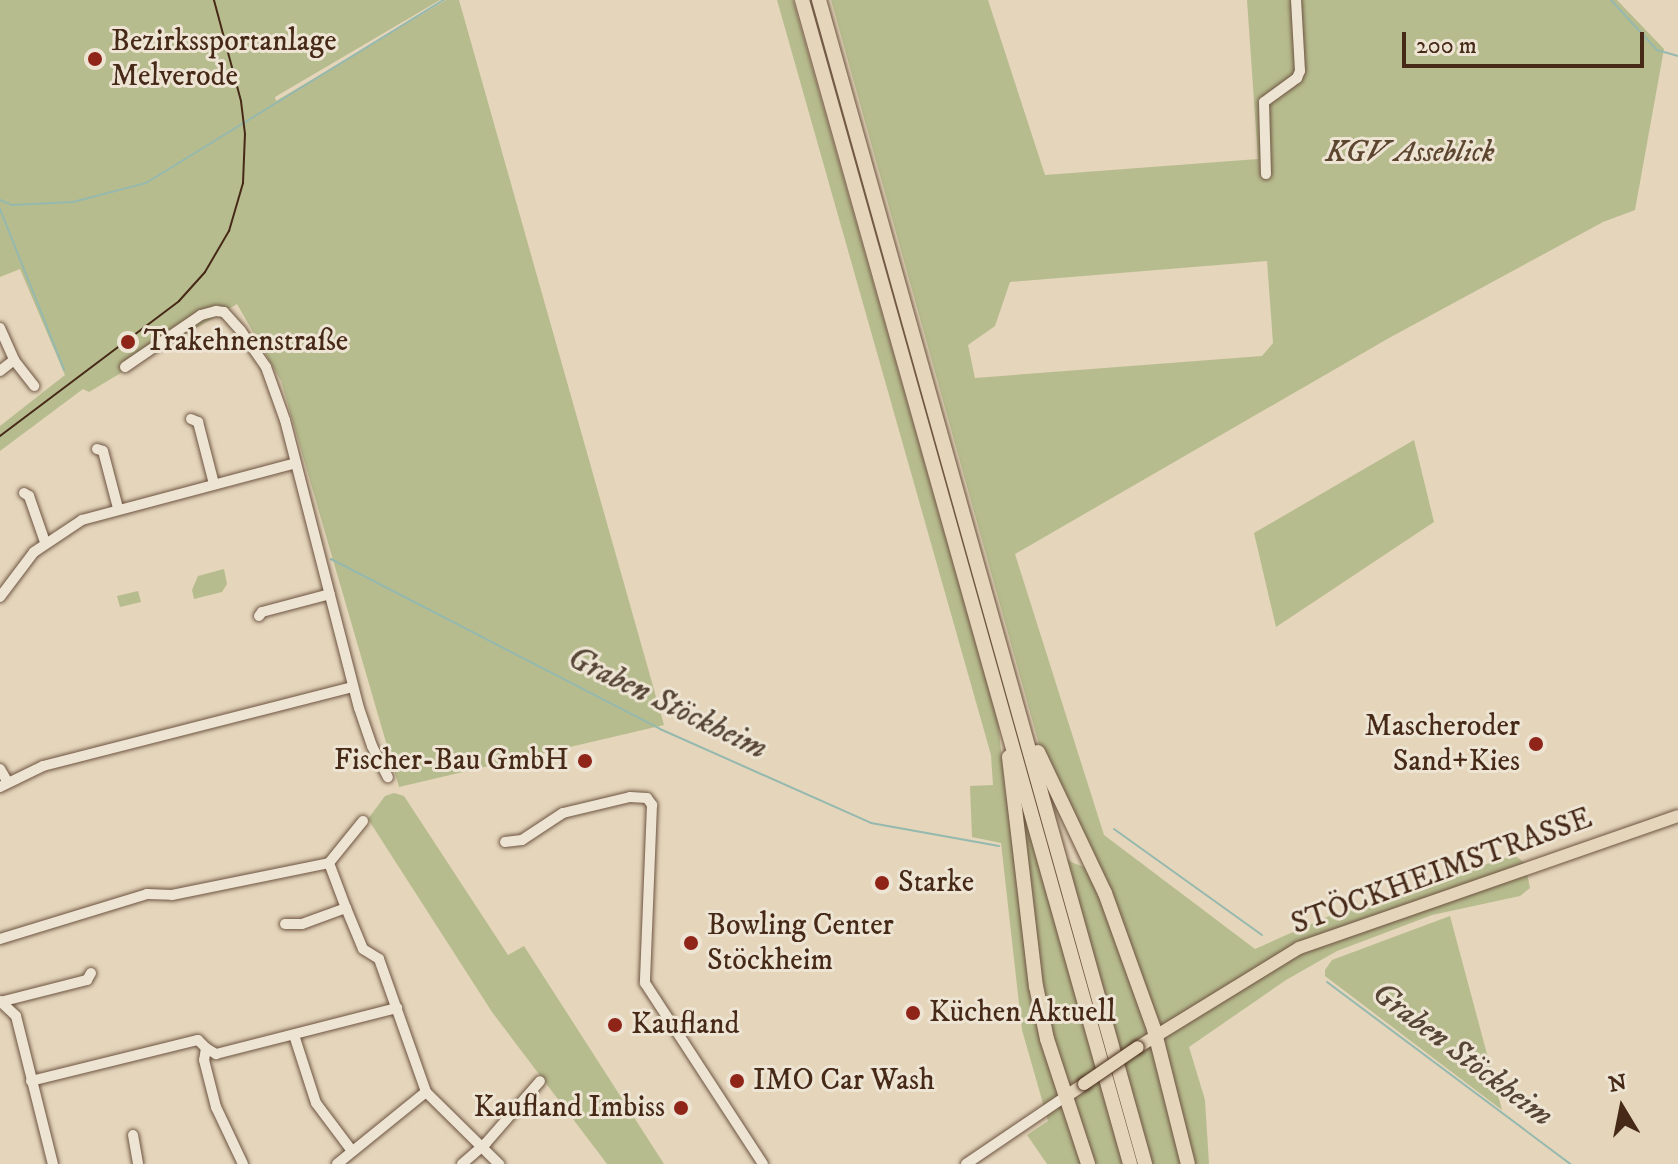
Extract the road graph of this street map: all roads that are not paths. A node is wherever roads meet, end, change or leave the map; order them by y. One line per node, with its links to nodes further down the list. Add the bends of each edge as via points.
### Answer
1 (802, 0): 22 (highway)
2 (819, 0): 20 (highway)
3 (1296, 0): 4 (street, via 1300,71 1264,102)
4 (1266, 174)
5 (0, 328): 6 (street)
6 (14, 360): 8 (street); 9 (street)
7 (125, 367): 12 (street, via 201,315 224,312 266,367)
8 (0, 371)
9 (34, 386)
10 (191, 419): 13 (street, via 198,422)
11 (97, 449): 15 (street, via 103,451)
12 (296, 463): 13 (street); 17 (street)
13 (214, 484): 15 (street)
14 (24, 493): 16 (street)
15 (118, 508): 16 (street, via 82,520)
16 (45, 542): 18 (street)
17 (330, 594): 19 (street); 21 (street)
18 (0, 597)
19 (259, 616)
20 (998, 639): 37 (highway, via 1041,760 1105,893); 56 (highway)
21 (353, 687): 24 (street); 25 (street, via 43,766)
22 (1003, 712): 42 (highway, via 1036,986); 55 (highway)
23 (0, 769): 25 (street)
24 (388, 777)
25 (3, 784)
26 (1678, 816): 37 (main road, STÖCKHEIMSTRASSE, via 1313,942)
27 (363, 821): 29 (street)
28 (505, 842): 52 (street, via 522,840 563,813 647,798 652,805 645,983)
29 (329, 863): 30 (street); 32 (street, via 172,895 147,894)
30 (346, 908): 31 (street, via 302,924); 35 (street, via 363,949 379,959)
31 (285, 924)
32 (0, 939)
33 (91, 973): 34 (street, via 87,980)
34 (0, 1001): 39 (street, via 16,1016)
35 (397, 1008): 36 (street); 41 (street)
36 (294, 1035): 38 (street, via 216,1054); 45 (street, via 316,1103)
37 (1156, 1036): 42 (main road, STÖCKHEIMSTRASSE, bridge); 57 (highway)
38 (202, 1044): 39 (street); 48 (street, via 216,1107)
39 (31, 1081): 46 (street)
40 (540, 1081): 44 (street)
41 (426, 1092): 44 (street); 45 (street)
42 (1065, 1097): 53 (street); 54 (highway)
43 (133, 1135): 47 (street)
44 (479, 1147): 50 (street); 51 (street)
45 (352, 1151): 49 (street)
46 (53, 1164)
47 (138, 1164)
48 (243, 1164)
49 (337, 1164)
50 (462, 1164)
51 (499, 1164)
52 (763, 1164)
53 (966, 1164)
54 (1088, 1164)
55 (1130, 1164)
56 (1145, 1164)
57 (1188, 1164)

